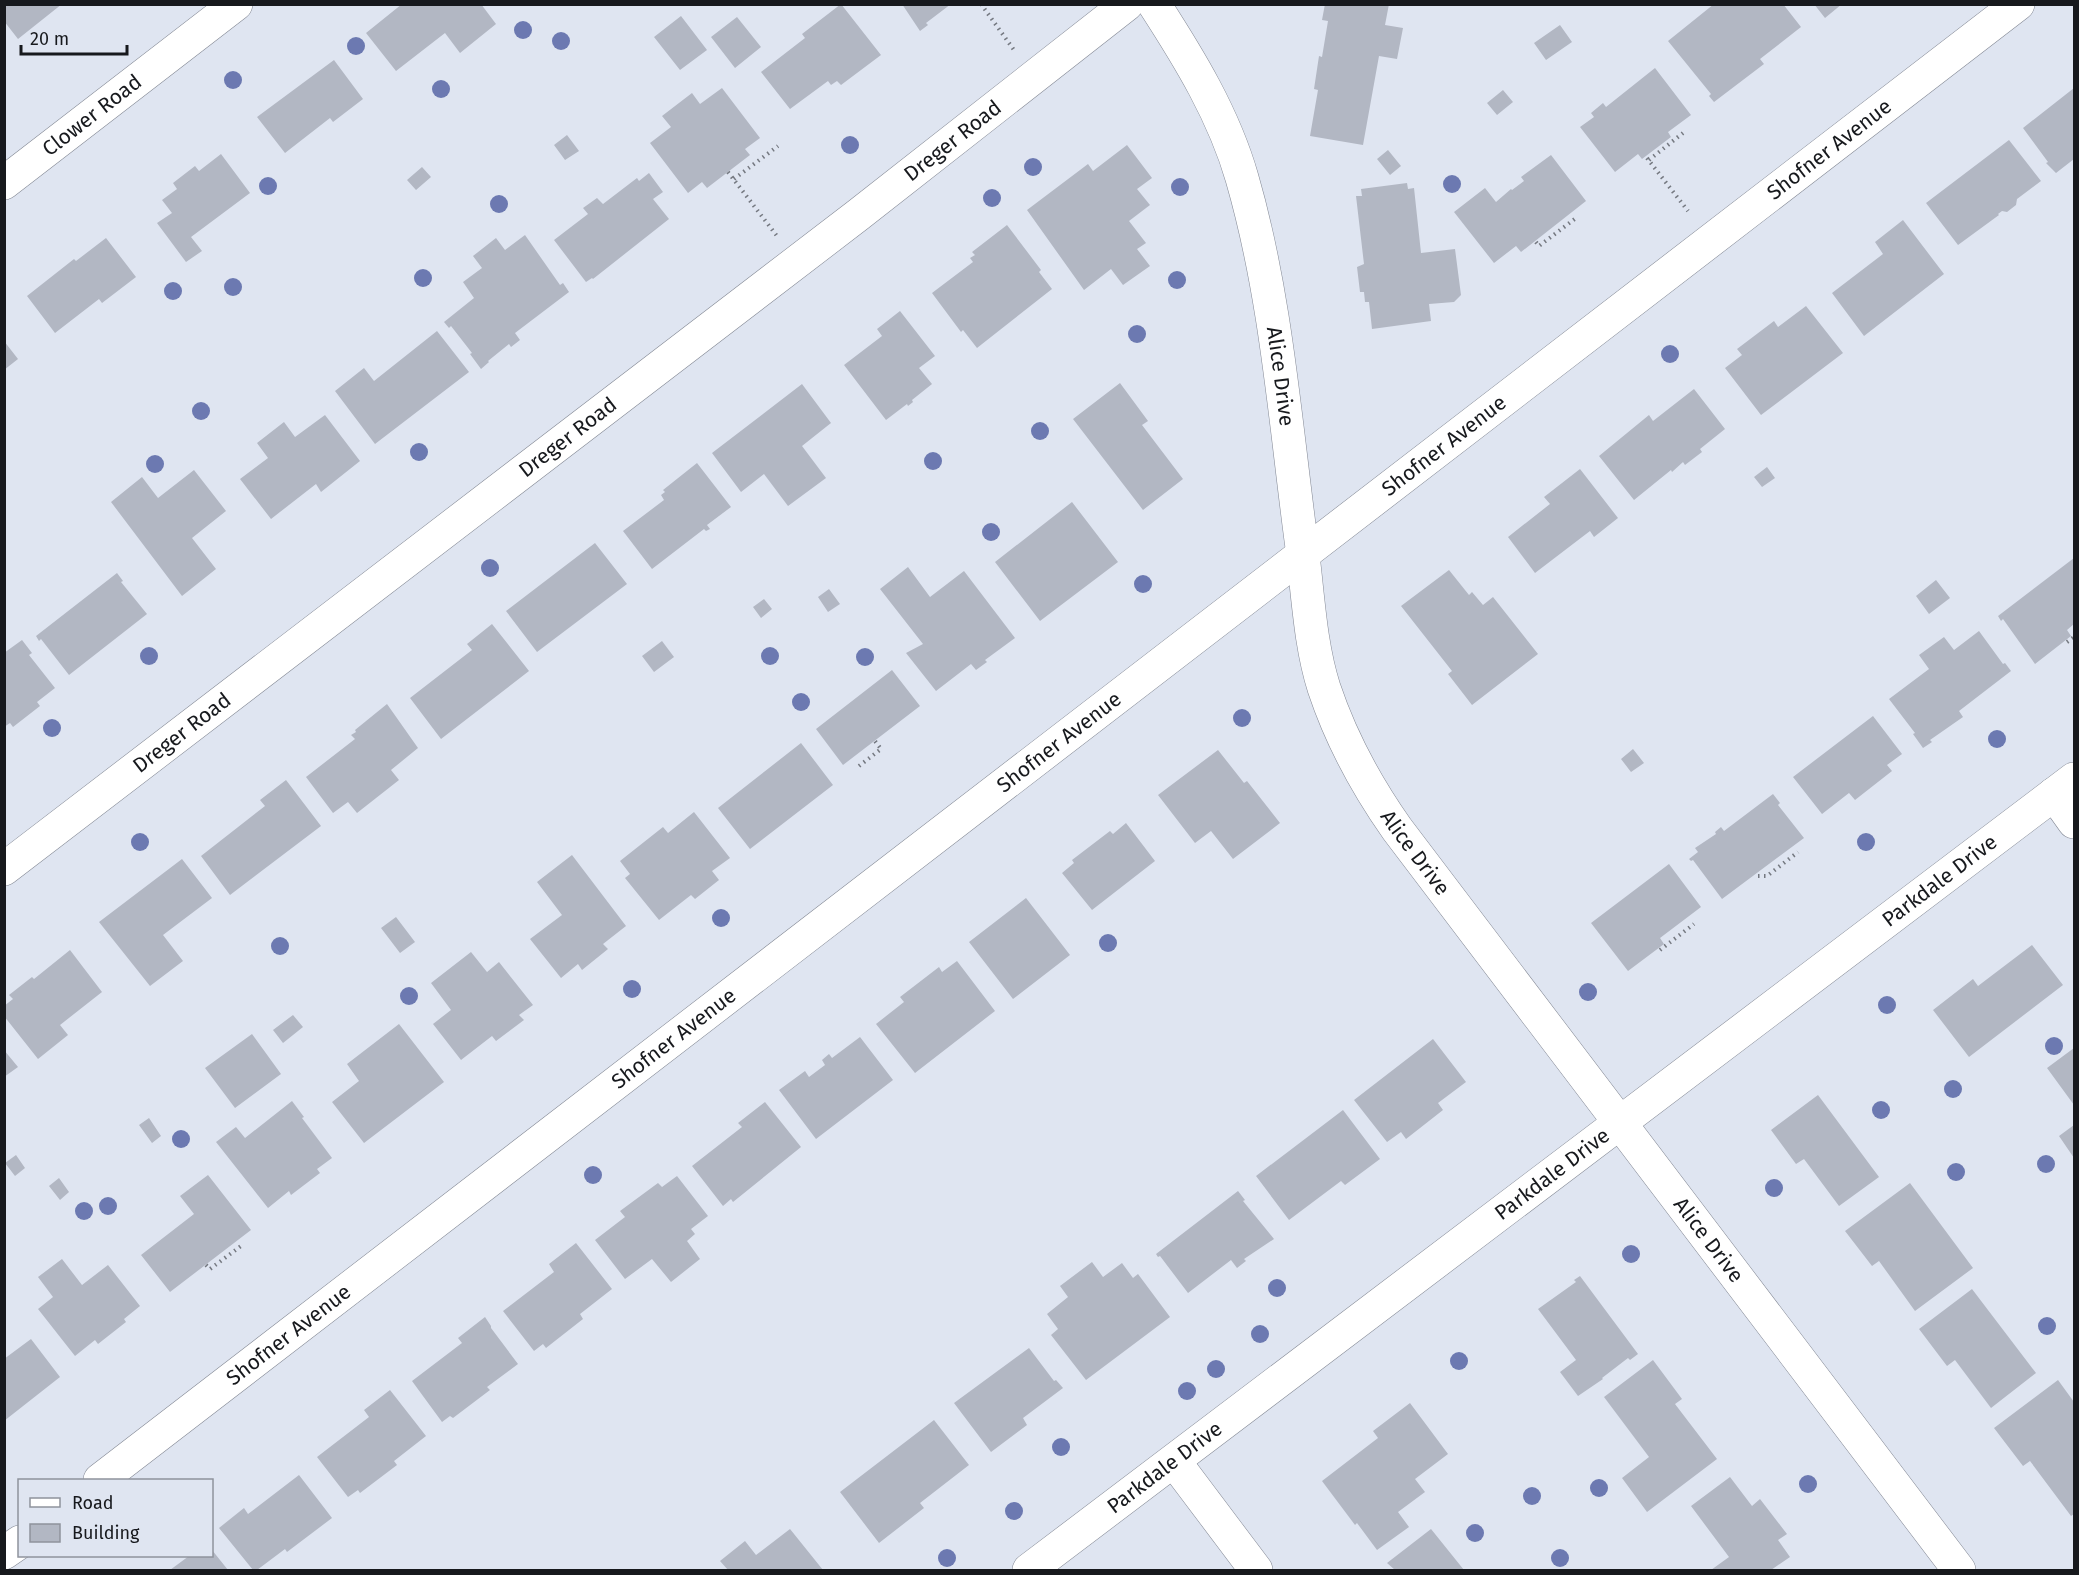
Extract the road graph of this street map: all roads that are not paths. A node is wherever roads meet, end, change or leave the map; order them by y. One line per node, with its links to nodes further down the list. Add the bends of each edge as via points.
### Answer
1 (236, 4): 5 (street, Clower Road)
2 (1127, 4): 9 (street, Dreger Road, via 858,215)
3 (1154, 4): 6 (street, Alice Drive, via 1187,55 1242,177 1273,326)
4 (2018, 4): 6 (street, Shofner Avenue)
5 (4, 183)
6 (1303, 555): 10 (street, Alice Drive, via 1323,685 1334,717 1374,795); 12 (street, Shofner Avenue)
7 (2064, 787): 8 (street); 10 (street, Parkdale Drive)
8 (2074, 822)
9 (4, 869)
10 (1621, 1123): 11 (street, Parkdale Drive); 17 (street, Alice Drive)
11 (1174, 1461): 15 (street, Parkdale Drive); 16 (street)
12 (101, 1479)
13 (18, 1543): 14 (street)
14 (4, 1553)
15 (1029, 1570)
16 (1256, 1570)
17 (1959, 1570)

